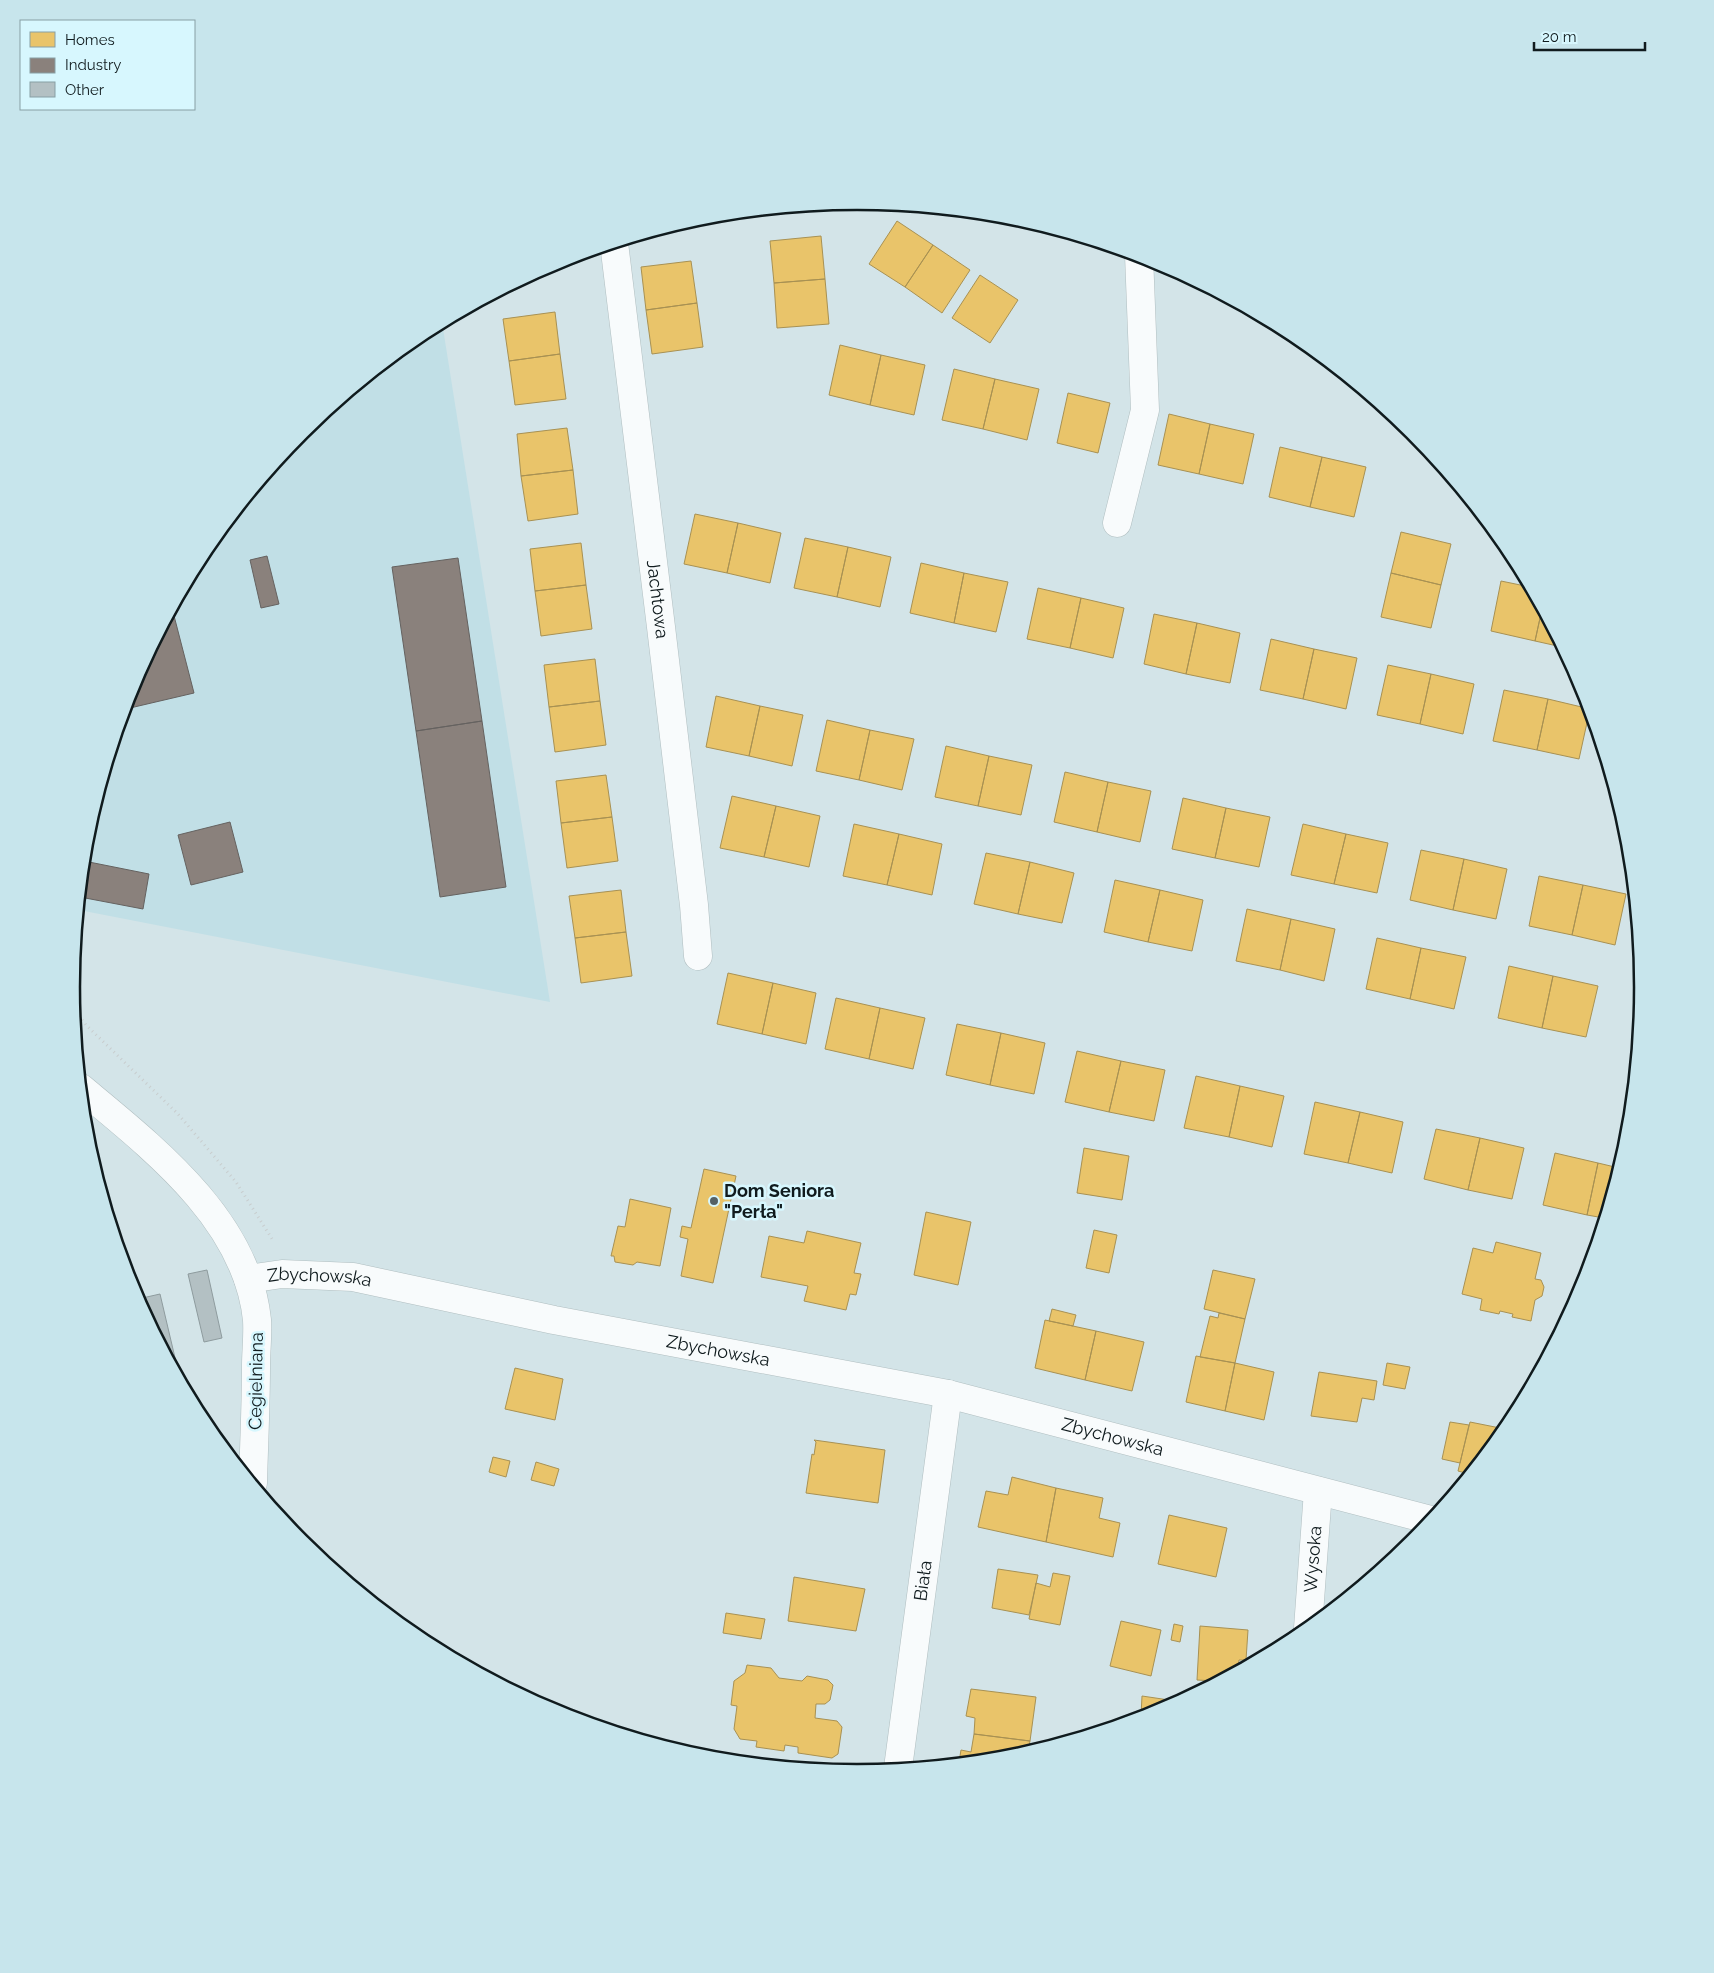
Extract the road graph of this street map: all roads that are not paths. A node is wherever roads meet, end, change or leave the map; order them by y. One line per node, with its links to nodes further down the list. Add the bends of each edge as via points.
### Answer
1 (615, 249): 4 (street, Jachtowa, via 672,713)
2 (1139, 263): 3 (street, via 1145,410)
3 (1116, 523)
4 (698, 956)
5 (88, 1094): 6 (street, Zbychowska, via 139,1136 190,1185 227,1235)
6 (248, 1279): 7 (street, Zbychowska, via 282,1274 353,1278 554,1320); 8 (street, Cegielniana, via 257,1320)
7 (948, 1394): 9 (street, Zbychowska); 12 (street, Biała)
8 (253, 1475)
9 (1318, 1491): 10 (street, Zbychowska); 11 (street, Wysoka)
10 (1423, 1518)
11 (1309, 1619)
12 (899, 1762)

